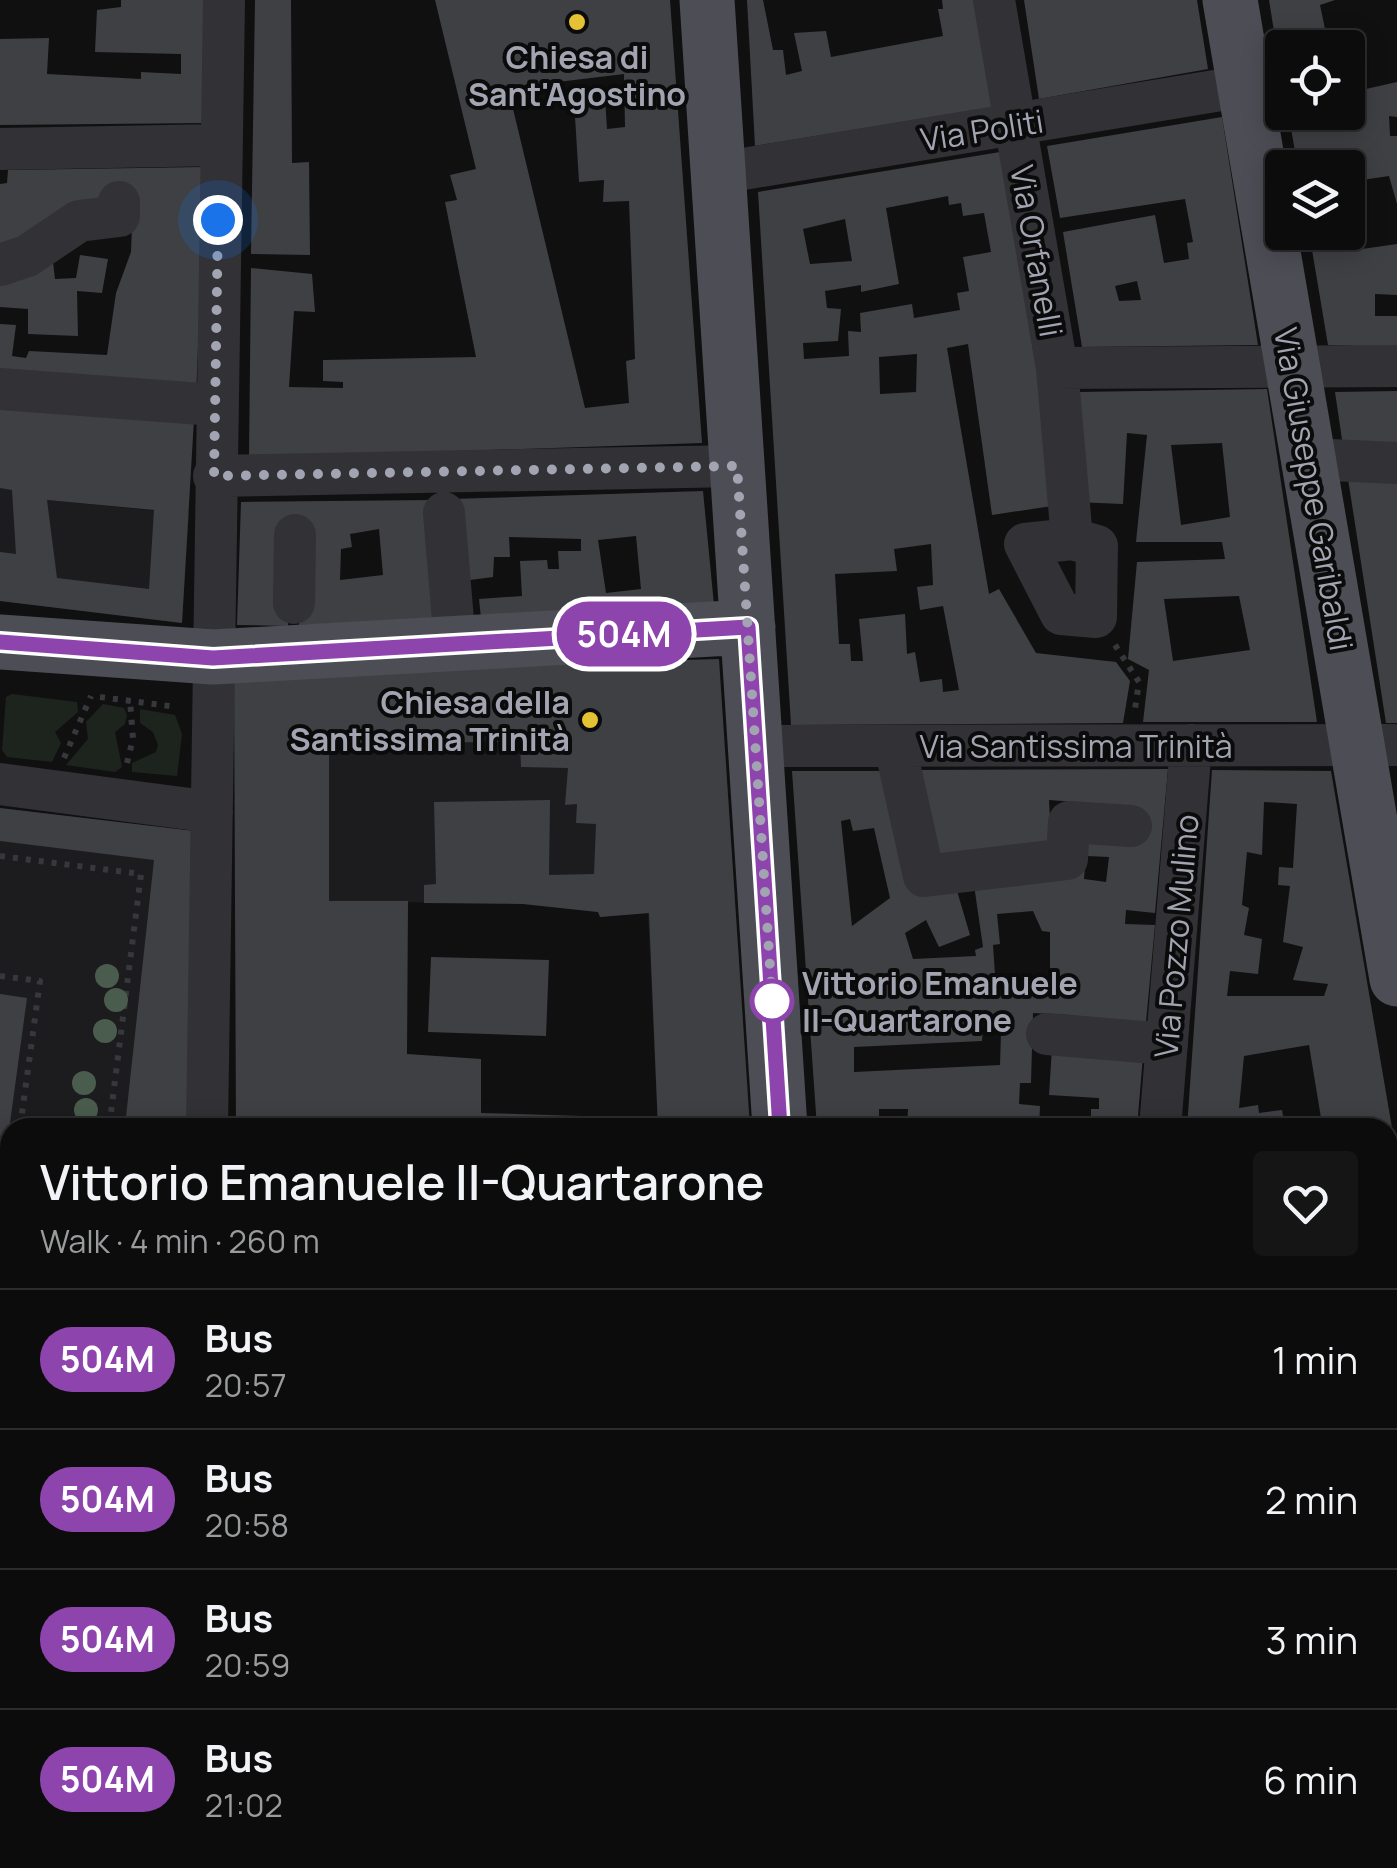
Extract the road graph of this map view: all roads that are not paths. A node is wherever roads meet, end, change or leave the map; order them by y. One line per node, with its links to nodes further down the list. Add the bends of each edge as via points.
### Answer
1 (224, 0): 7 (street)
2 (708, 0): 10 (main road)
3 (994, 0): 6 (street, Via Orfanelli)
4 (1230, 0): 5 (main road, Via Giuseppe Garibaldi)
5 (1245, 86): 6 (street, Via Politi); 12 (main road, Via Giuseppe Garibaldi)
6 (1015, 124): 10 (street, Via Politi); 14 (street, Via Orfanelli)
7 (220, 145): 9 (street); 16 (street)
8 (0, 149): 9 (street)
9 (118, 172): 11 (street, via 118,216 79,220)
10 (719, 173): 19 (main road)
11 (0, 266)
12 (1292, 364): 13 (street); 14 (street); 17 (main road, Via Giuseppe Garibaldi)
13 (1397, 366)
14 (1057, 368): 22 (street, Via Orfanelli)
15 (0, 389): 16 (street)
16 (215, 406): 20 (street)
17 (1308, 459): 18 (street); 30 (main road, Via Giuseppe Garibaldi)
18 (1397, 464)
19 (737, 466): 20 (street); 25 (main road)
20 (214, 476): 28 (street)
21 (444, 513): 27 (street)
22 (1070, 521)
23 (295, 535): 24 (street)
24 (294, 603)
25 (748, 627): 27 (main road); 31 (main road)
26 (0, 642): 28 (main road)
27 (456, 644): 28 (main road)
28 (221, 646): 34 (street)
29 (1191, 745): 30 (street, Via Santissima Trinità); 32 (street, Via Santissima Trinità); 35 (street, Via Pozzo Mulino)
30 (1377, 745): 36 (main road, Via Giuseppe Garibaldi)
31 (756, 746): 32 (street, Via Santissima Trinità); 40 (main road)
32 (895, 746): 35 (street, via 924,876 1068,859 1070,822)
33 (0, 784): 34 (street)
34 (212, 825): 39 (street)
35 (1159, 828): 38 (street, Via Pozzo Mulino)
36 (1397, 979)
37 (1046, 1034): 38 (street)
38 (1167, 1044): 41 (street, Via Pozzo Mulino)
39 (207, 1118)
40 (779, 1118)
41 (1161, 1118)

